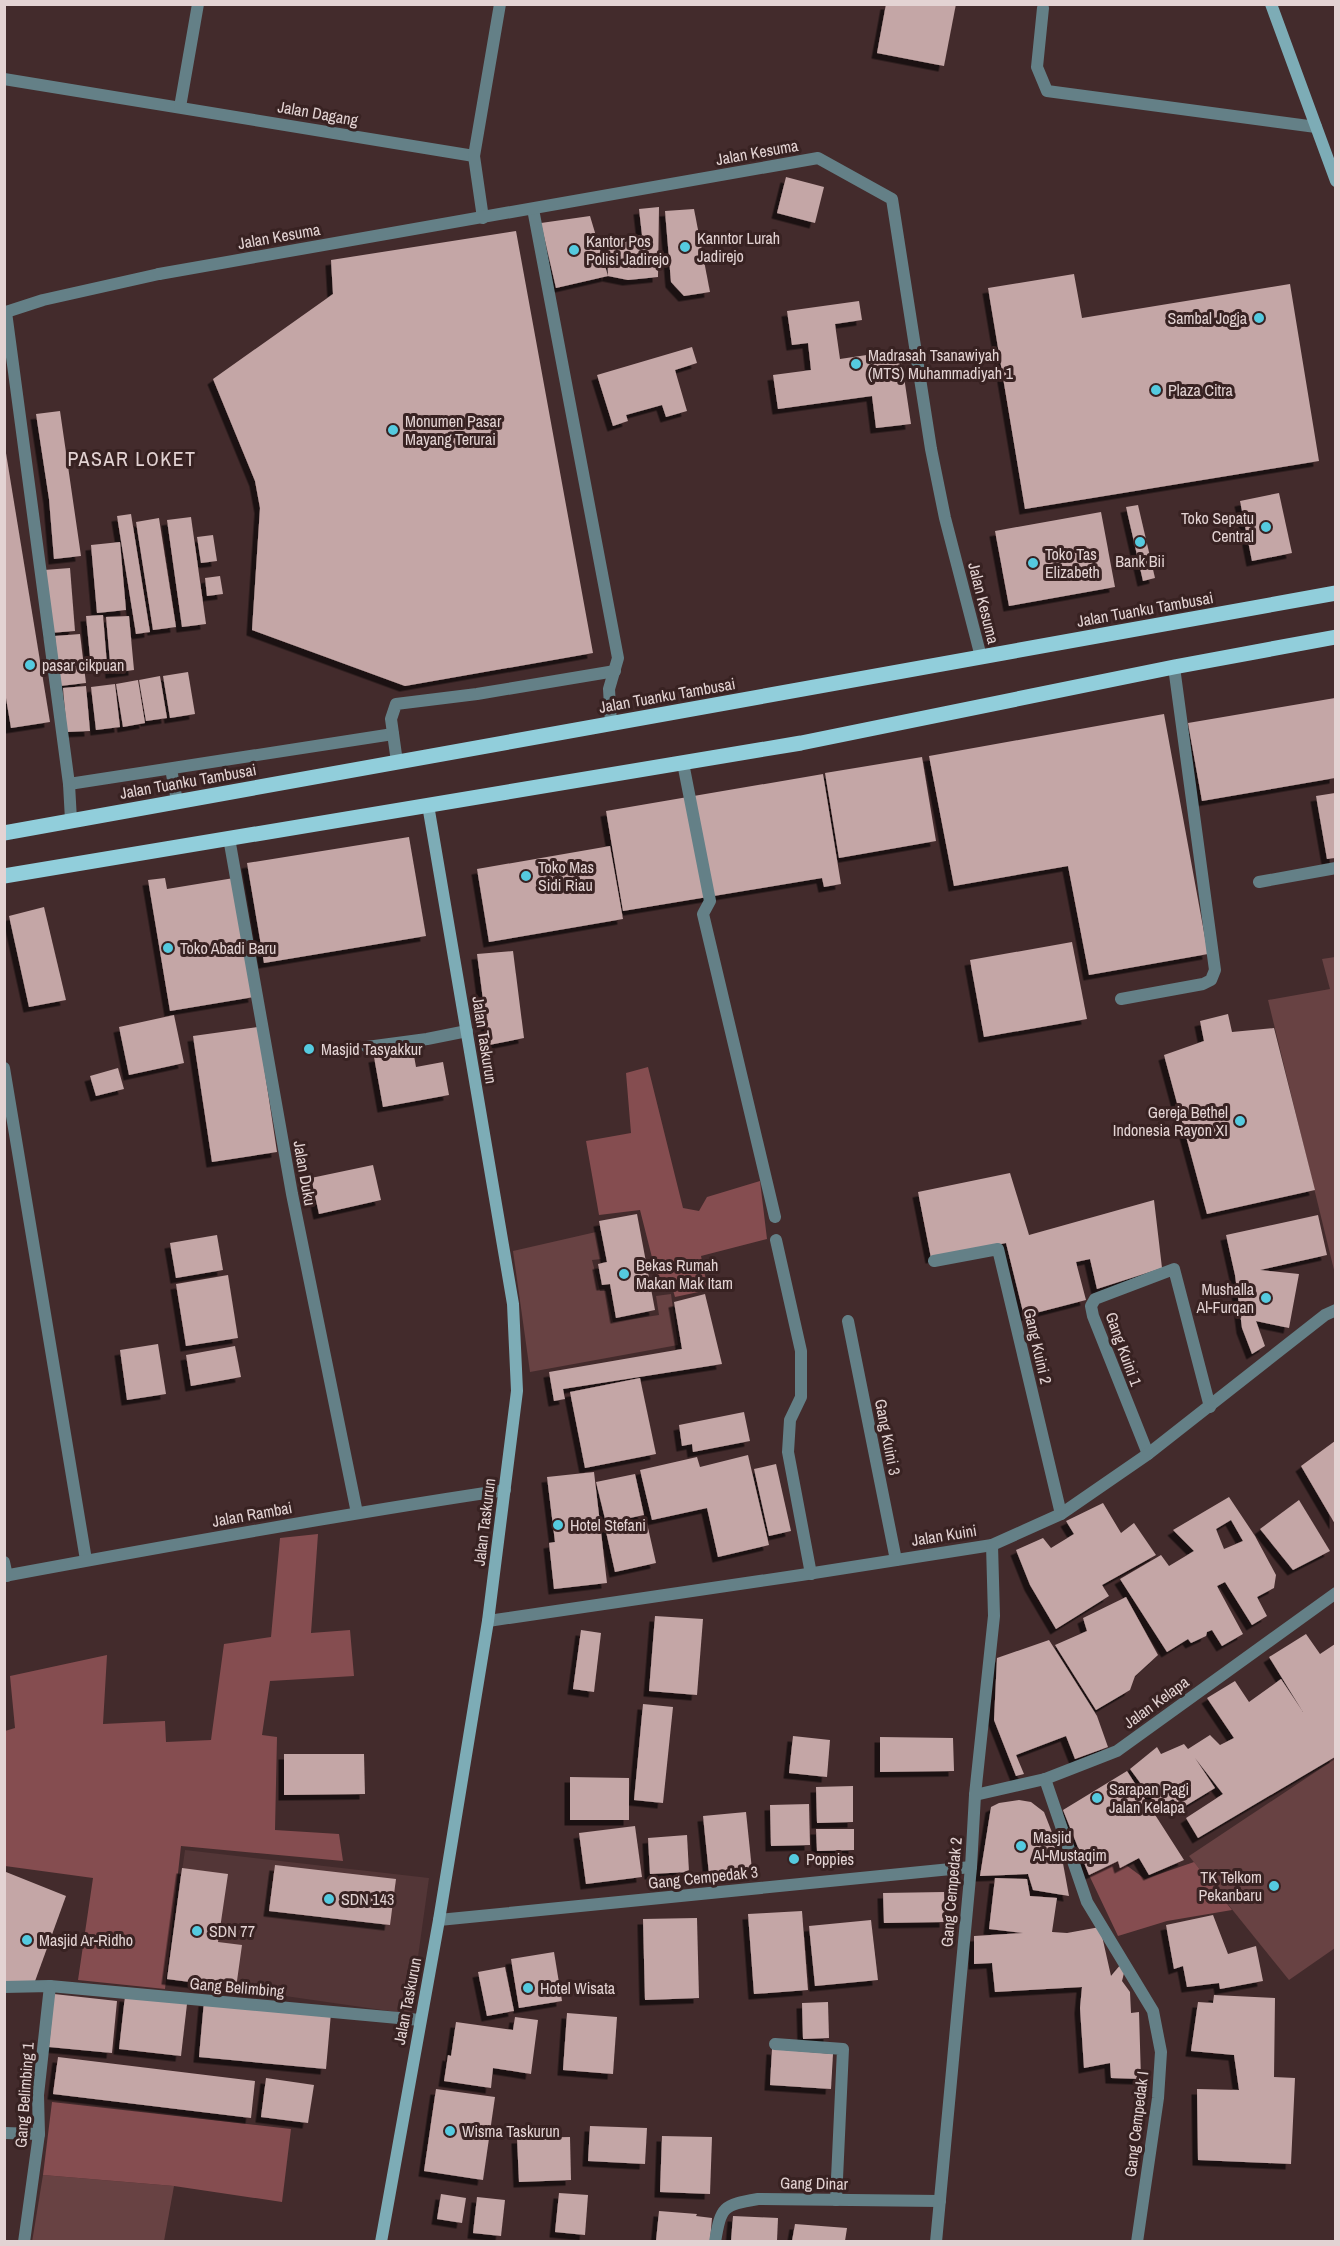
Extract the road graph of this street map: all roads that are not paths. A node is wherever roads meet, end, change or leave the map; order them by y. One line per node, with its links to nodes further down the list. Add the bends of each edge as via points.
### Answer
1 (198, 4): 6 (street)
2 (500, 4): 8 (street)
3 (1271, 4): 7 (street)
4 (1043, 8): 7 (street, via 1037,67 1047,91)
5 (4, 79): 6 (street, Jalan Dagang)
6 (180, 106): 8 (street, Jalan Dagang)
7 (1316, 127): 9 (street)
8 (474, 156): 11 (street)
9 (1335, 181)
10 (533, 209): 11 (street, Jalan Kesuma); 14 (street, Jalan Kesuma, via 818,158 892,200 931,449); 16 (street, via 618,658)
11 (483, 218): 22 (street, Jalan Kesuma, via 159,274 6,312)
12 (1335, 593): 14 (main road, Jalan Tuanku Tambusai)
13 (1335, 638): 15 (main road)
14 (981, 657): 17 (main road, Jalan Tuanku Tambusai)
15 (1174, 667): 20 (main road, via 813,741); 31 (street, via 1215,970 1211,980 1203,984)
16 (615, 671): 17 (street, via 609,689); 18 (street, via 396,704 391,719)
17 (612, 723): 19 (main road, Jalan Tuanku Tambusai)
18 (393, 734): 19 (street); 21 (street)
19 (397, 762): 23 (main road, Jalan Tuanku Tambusai)
20 (683, 763): 24 (main road); 35 (street, via 710,901 703,914)
21 (171, 769): 22 (street); 23 (street)
22 (69, 784): 25 (street)
23 (177, 801): 25 (main road, Jalan Tuanku Tambusai)
24 (428, 805): 27 (main road); 32 (street, Jalan Taskurun)
25 (71, 820): 26 (main road, Jalan Tuanku Tambusai)
26 (4, 833)
27 (229, 838): 29 (main road); 43 (street, Jalan Duku, via 292,1194)
28 (1335, 868): 30 (street)
29 (4, 876)
30 (1259, 882)
31 (1121, 999)
32 (467, 1031): 33 (street); 42 (street, Jalan Taskurun, via 513,1304 517,1391)
33 (367, 1047)
34 (4, 1068): 46 (street)
35 (775, 1217)
36 (776, 1240): 49 (street, via 801,1351 801,1397 790,1420 788,1452)
37 (934, 1262): 44 (street, Gang Kuini 2, via 998,1249)
38 (1335, 1310): 40 (street, Jalan Kuini)
39 (848, 1321): 47 (street, Gang Kuini 3)
40 (1210, 1407): 41 (street, Jalan Kuini); 41 (street, Gang Kuini 1, via 1173,1269 1095,1299 1091,1306 1093,1316)
41 (1148, 1454): 44 (street, Jalan Kuini)
42 (505, 1490): 43 (street, Jalan Rambai); 52 (street, Jalan Taskurun)
43 (357, 1513): 46 (street, Jalan Rambai)
44 (1061, 1514): 45 (street, Jalan Kuini)
45 (992, 1545): 47 (street, Jalan Kuini); 54 (street, Gang Cempedak 2, via 994,1617)
46 (86, 1560): 50 (street, Jalan Rambai)
47 (896, 1560): 49 (street, Jalan Kuini)
48 (4, 1562): 50 (street)
49 (811, 1574): 52 (street, Jalan Kuini)
50 (6, 1576)
51 (1335, 1593): 53 (street, Jalan Kelapa, via 1117,1751)
52 (488, 1621): 56 (street, Jalan Taskurun)
53 (1045, 1779): 54 (street, Jalan Kelapa); 69 (street, Gang Cempedak I, via 1086,1902 1154,2011 1161,2052 1158,2098)
54 (975, 1795): 55 (street, Gang Cempedak 2)
55 (971, 1867): 56 (street, Gang Cempedak 3); 64 (street, Gang Cempedak 2)
56 (439, 1920): 59 (street, Jalan Taskurun)
57 (50, 1986): 58 (street, Gang Belimbing); 59 (street, Gang Belimbing); 62 (street, Gang Belimbing 1, via 38,2095)
58 (4, 1987)
59 (420, 2020): 66 (street, Jalan Taskurun)
60 (775, 2044): 63 (street, via 843,2049)
61 (4, 2133): 62 (street)
62 (39, 2134): 65 (street, Gang Belimbing 1)
63 (836, 2200): 64 (street, Gang Dinar); 67 (street, Gang Dinar, via 758,2199 734,2203 724,2209)
64 (940, 2201): 68 (street, Gang Cempedak 2)
65 (24, 2241)
66 (381, 2241)
67 (714, 2241)
68 (936, 2241)
69 (1137, 2241)

